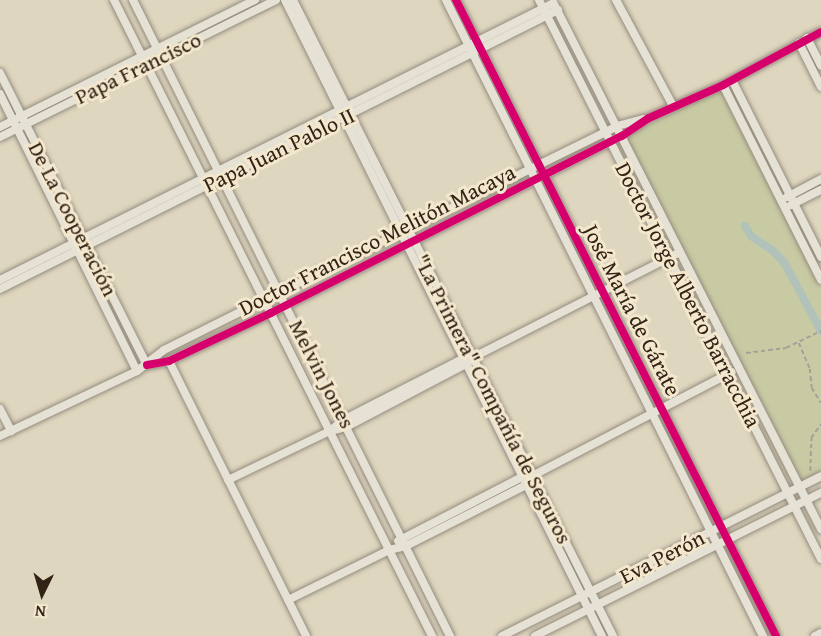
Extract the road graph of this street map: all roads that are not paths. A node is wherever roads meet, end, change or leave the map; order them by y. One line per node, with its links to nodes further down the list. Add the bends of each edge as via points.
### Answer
1 (114, 0): 16 (street, Melvin Jones)
2 (133, 0): 15 (street, Melvin Jones)
3 (255, 0): 15 (street, Papa Francisco)
4 (276, 0): 15 (street, Papa Francisco)
5 (285, 0): 23 (street, "La Primera" Compañía de Seguros)
6 (293, 0): 23 (street, "La Primera" Compañía de Seguros)
7 (446, 0): 14 (street, José María de Gárate)
8 (456, 0): 14 (street, José María de Gárate)
9 (616, 0): 22 (street)
10 (554, 4): 11 (street, Papa Juan Pablo II); 26 (street, Doctor Jorge Alberto Barracchia)
11 (543, 8): 14 (street, Papa Juan Pablo II); 28 (street, Doctor Jorge Alberto Barracchia)
12 (821, 32): 13 (street, Doctor Francisco Melitón Macaya)
13 (803, 41): 17 (street); 19 (street, Doctor Francisco Melitón Macaya); 20 (street)
14 (475, 48): 23 (street, Papa Juan Pablo II); 32 (street, José María de Gárate); 33 (street, José María de Gárate)
15 (160, 52): 16 (street, Papa Francisco); 34 (street, Melvin Jones)
16 (144, 60): 25 (street, Papa Francisco); 38 (street, Melvin Jones)
17 (821, 66)
18 (0, 73): 25 (street, De La Cooperación)
19 (727, 82): 22 (street, Doctor Francisco Melitón Macaya); 40 (street); 41 (street)
20 (821, 87)
21 (0, 94): 25 (street, De La Cooperación)
22 (673, 106): 24 (street, Doctor Francisco Melitón Macaya)
23 (344, 113): 34 (street, Papa Juan Pablo II); 44 (street, "La Primera" Compañía de Seguros)
24 (649, 118): 26 (street, Doctor Francisco Melitón Macaya); 30 (street, Doctor Francisco Melitón Macaya)
25 (19, 122): 27 (street, Papa Francisco); 29 (street, Papa Francisco); 45 (street, De La Cooperación)
26 (617, 126): 28 (street, Doctor Francisco Melitón Macaya); 30 (street, Doctor Jorge Alberto Barracchia)
27 (0, 128)
28 (605, 131): 31 (street, Doctor Jorge Alberto Barracchia); 32 (street, Doctor Francisco Melitón Macaya)
29 (0, 136)
30 (622, 136): 31 (street, Doctor Francisco Melitón Macaya); 47 (street, Doctor Jorge Alberto Barracchia)
31 (610, 142): 35 (street, Doctor Francisco Melitón Macaya); 49 (street, Doctor Jorge Alberto Barracchia)
32 (539, 164): 33 (street, Doctor Francisco Melitón Macaya); 35 (street, José María de Gárate)
33 (530, 169): 37 (street, José María de Gárate); 44 (street, Doctor Francisco Melitón Macaya)
34 (221, 174): 38 (street, Papa Juan Pablo II); 54 (street, Melvin Jones)
35 (545, 176): 37 (street, Doctor Francisco Melitón Macaya); 53 (street, José María de Gárate)
36 (821, 179): 40 (street)
37 (536, 180): 46 (street, Doctor Francisco Melitón Macaya); 55 (street, José María de Gárate)
38 (205, 182): 45 (street, Papa Juan Pablo II); 56 (street, Melvin Jones)
39 (821, 190): 42 (street)
40 (791, 195): 41 (street); 42 (street)
41 (781, 200): 43 (street)
42 (795, 203): 43 (street); 48 (street)
43 (786, 208): 51 (street)
44 (403, 231): 46 (street, "La Primera" Compañía de Seguros); 54 (street, Doctor Francisco Melitón Macaya)
45 (81, 244): 50 (street, Papa Juan Pablo II); 52 (street, Papa Juan Pablo II); 62 (street, De La Cooperación); 64 (street, De La Cooperación)
46 (410, 244): 57 (street, Doctor Francisco Melitón Macaya); 59 (street, "La Primera" Compañía de Seguros); 61 (street, "La Primera" Compañía de Seguros)
47 (680, 252): 49 (street); 63 (street, Doctor Jorge Alberto Barracchia)
48 (821, 257)
49 (668, 258): 53 (street); 65 (street, Doctor Jorge Alberto Barracchia)
50 (0, 280)
51 (821, 280)
52 (0, 289)
53 (603, 290): 55 (street); 67 (street, José María de Gárate)
54 (280, 292): 56 (street, Doctor Francisco Melitón Macaya); 57 (street, Melvin Jones)
55 (593, 295): 59 (street); 68 (street, José María de Gárate)
56 (264, 300): 58 (street, Melvin Jones); 62 (street, Doctor Francisco Melitón Macaya, via 164,350)
57 (287, 305): 58 (street, Doctor Francisco Melitón Macaya); 69 (street, Melvin Jones)
58 (271, 313): 60 (street, Doctor Francisco Melitón Macaya); 71 (street, Melvin Jones)
59 (472, 358): 61 (street); 74 (street, "La Primera" Compañía de Seguros)
60 (169, 361): 62 (street, Doctor Francisco Melitón Macaya); 76 (street)
61 (464, 363): 69 (street); 73 (street, "La Primera" Compañía de Seguros)
62 (147, 365): 64 (street, Doctor Francisco Melitón Macaya)
63 (739, 368): 65 (street); 78 (street, Doctor Jorge Alberto Barracchia)
64 (137, 371): 70 (street, Doctor Francisco Melitón Macaya)
65 (729, 374): 67 (street); 79 (street, Doctor Jorge Alberto Barracchia)
66 (0, 409): 70 (street)
67 (662, 409): 68 (street); 83 (street, José María de Gárate)
68 (654, 414): 74 (street); 85 (street, José María de Gárate)
69 (345, 423): 71 (street); 86 (street, Melvin Jones)
70 (11, 431): 72 (street, Doctor Francisco Melitón Macaya)
71 (330, 431): 76 (street); 90 (street, Melvin Jones)
72 (0, 436)
73 (521, 476): 74 (street); 77 (street, "La Primera" Compañía de Seguros); 86 (street)
74 (532, 476): 77 (street); 92 (street, "La Primera" Compañía de Seguros)
75 (818, 478): 78 (street, Eva Perón)
76 (228, 480): 93 (street)
77 (526, 485): 89 (street); 92 (street, "La Primera" Compañía de Seguros)
78 (800, 487): 79 (street, Eva Perón); 81 (street, Doctor Jorge Alberto Barracchia)
79 (788, 492): 82 (street, Doctor Jorge Alberto Barracchia); 83 (street, Eva Perón)
80 (821, 493): 81 (street, Eva Perón)
81 (807, 500): 82 (street, Eva Perón); 84 (street, Doctor Jorge Alberto Barracchia)
82 (795, 506): 87 (street, Eva Perón); 91 (street, Doctor Jorge Alberto Barracchia)
83 (721, 526): 85 (street, Eva Perón); 87 (street, José María de Gárate)
84 (821, 529)
85 (712, 532): 88 (street, José María de Gárate); 92 (street, Eva Perón)
86 (401, 537): 89 (street, Melvin Jones); 90 (street)
87 (728, 539): 88 (street, Eva Perón); 104 (street, José María de Gárate)
88 (719, 545): 94 (street, Eva Perón); 103 (street, José María de Gárate)
89 (406, 546): 90 (street); 98 (street, Melvin Jones)
90 (389, 549): 93 (street); 97 (street, Melvin Jones)
91 (821, 559)
92 (586, 595): 94 (street, "La Primera" Compañía de Seguros); 99 (street, Eva Perón)
93 (288, 600): 96 (street)
94 (592, 607): 100 (street, Eva Perón); 101 (street, "La Primera" Compañía de Seguros); 102 (street, "La Primera" Compañía de Seguros)
95 (821, 633): 105 (street)
96 (306, 636)
97 (432, 636)
98 (450, 636)
99 (502, 636)
100 (536, 636)
101 (602, 636)
102 (613, 636)
103 (764, 636)
104 (776, 636)
105 (815, 636)

